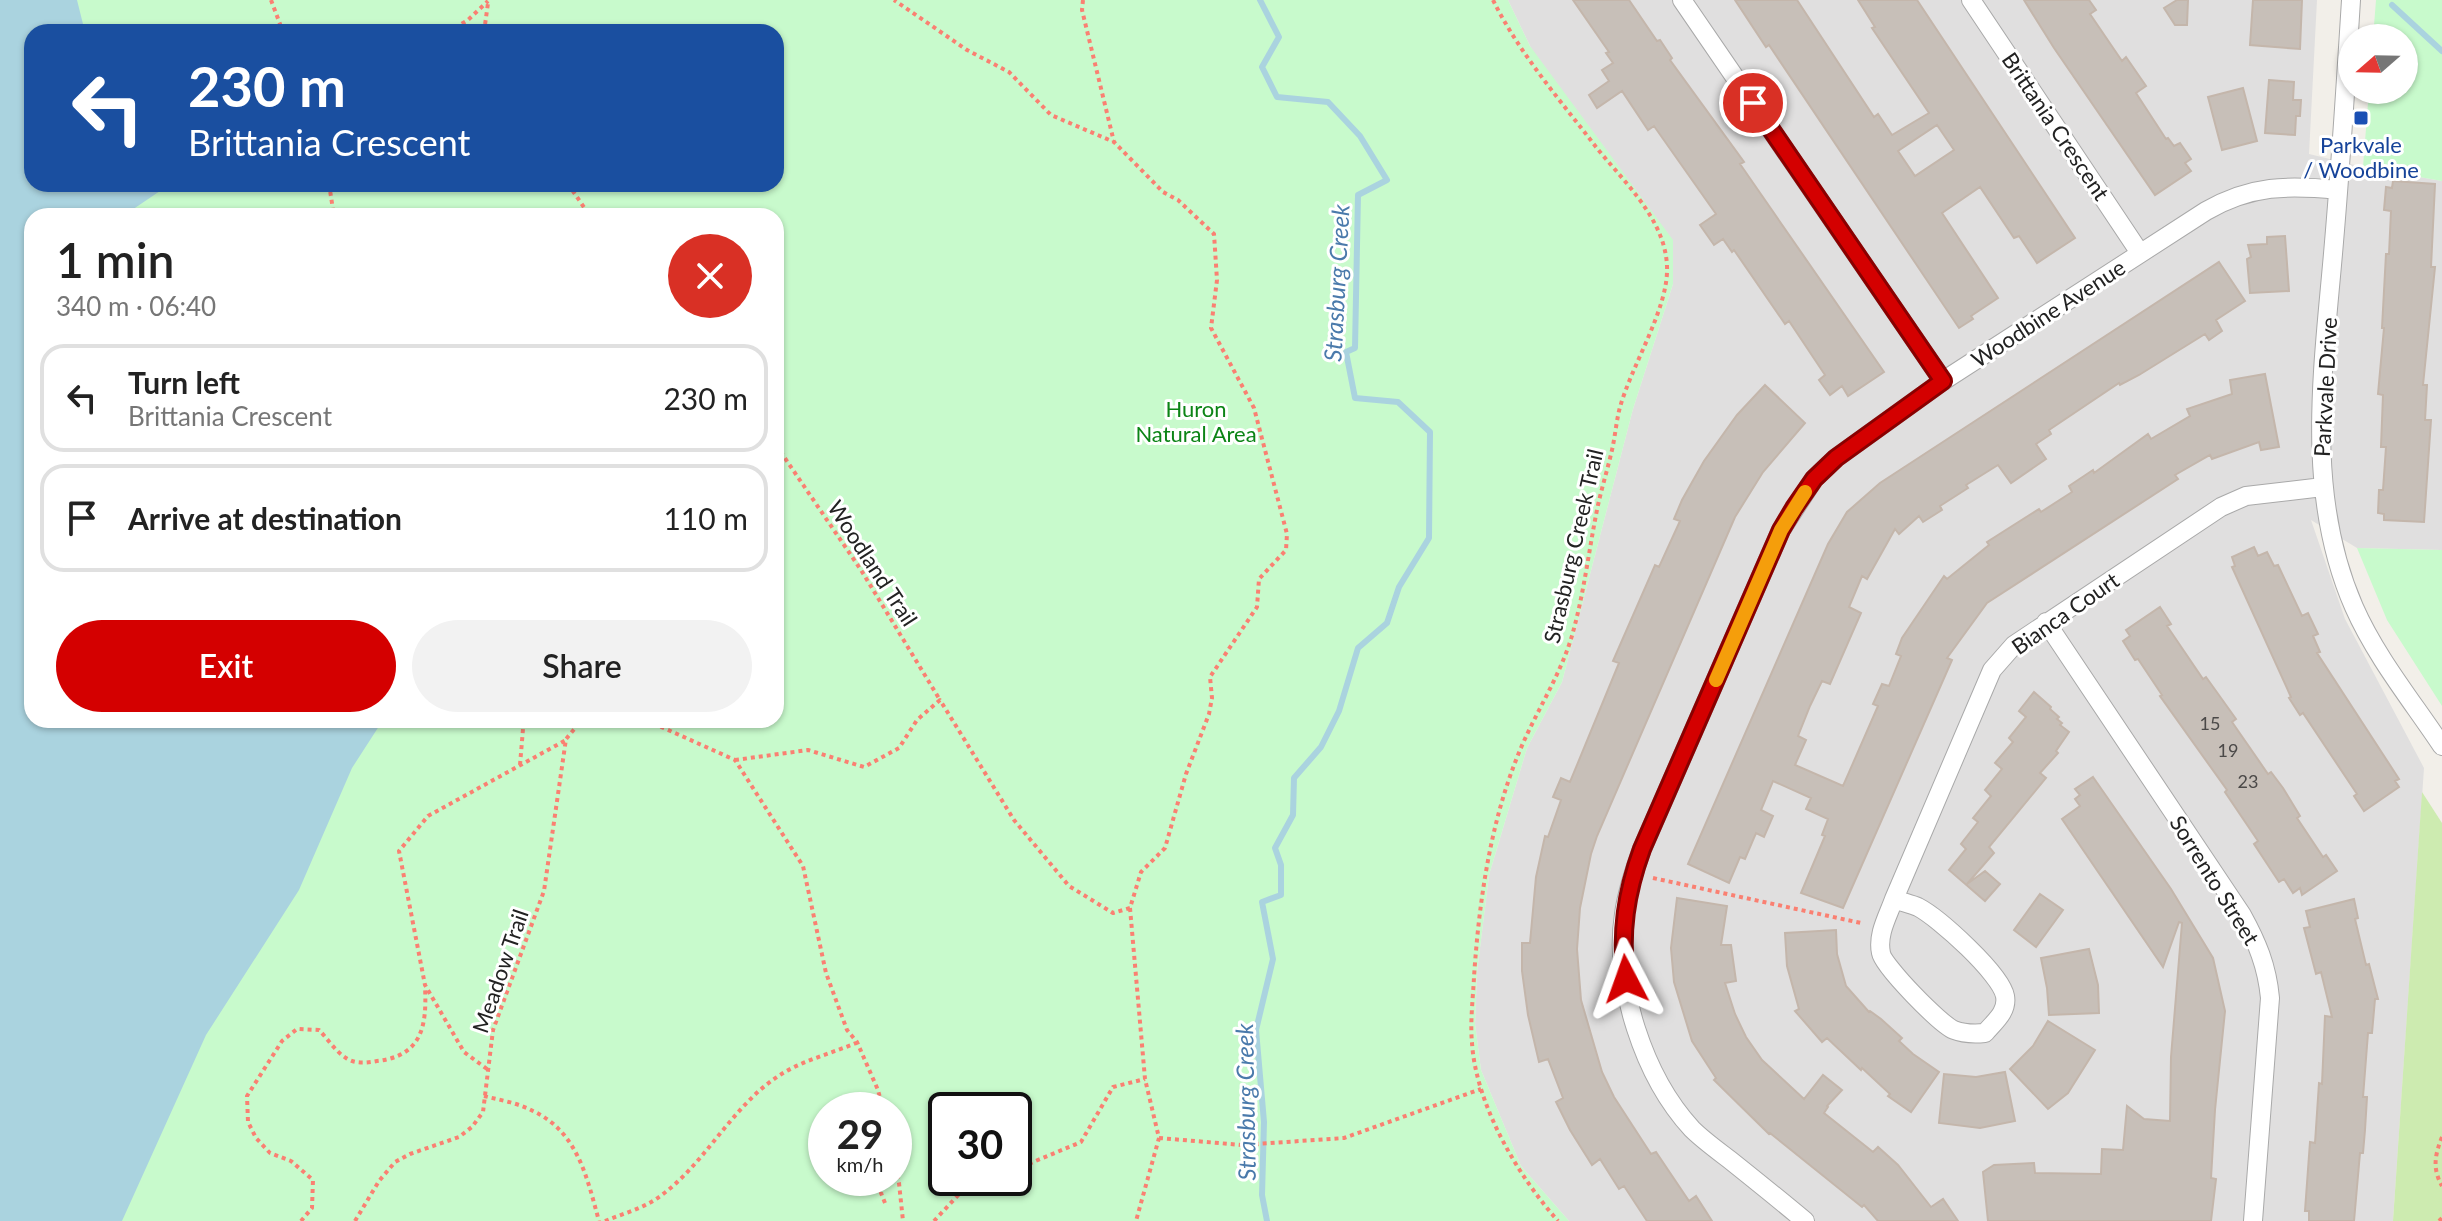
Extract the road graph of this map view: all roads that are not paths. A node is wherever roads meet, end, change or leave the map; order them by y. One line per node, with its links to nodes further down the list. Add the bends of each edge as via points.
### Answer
1 (1682, 0): 6 (street)
2 (1971, 0): 5 (street, Brittania Crescent)
3 (2351, 0): 4 (street, Parkvale Drive)
4 (2338, 190): 5 (street, Woodbine Avenue, via 2270,187 2248,193 2224,201); 7 (street, Parkvale Drive, via 2320,407)
5 (2140, 253): 6 (street, Woodbine Avenue)
6 (1943, 381): 11 (street, Woodbine Avenue, via 1836,458 1794,508 1633,873 1623,917 1629,1003 1643,1051 1667,1096 1693,1130)
7 (2323, 487): 8 (street, Bianca Court, via 2234,500); 9 (street, Parkvale Drive, via 2354,607)
8 (2046, 622): 10 (street, Bianca Court, via 2014,645 1992,670); 12 (street, Sorrento Street, via 2259,946 2270,998)
9 (2442, 746)
10 (1894, 899): 10 (street, Bianca Court, via 1880,937 1881,957 1950,1029 1985,1033 2003,1013 2006,998 1999,981 1920,908)
11 (1805, 1221)
12 (2253, 1221)

